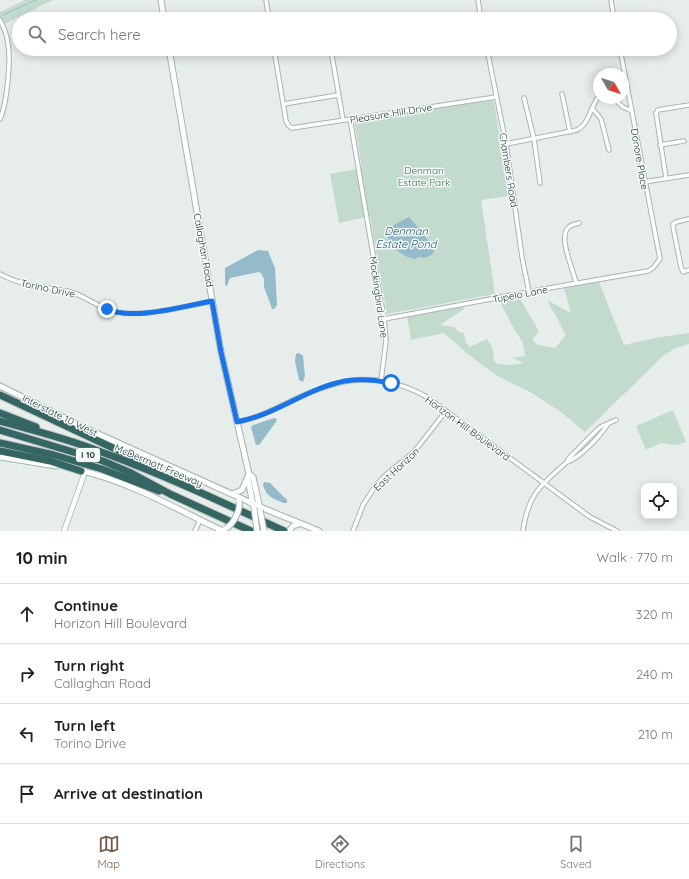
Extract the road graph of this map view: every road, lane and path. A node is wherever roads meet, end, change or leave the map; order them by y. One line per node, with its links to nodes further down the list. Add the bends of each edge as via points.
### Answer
1 (161, 0): 5 (main road)
2 (266, 0): 6 (street)
3 (478, 0): 7 (street)
4 (611, 0): 8 (street)
5 (163, 12)
6 (268, 12)
7 (480, 12)
8 (613, 12)
9 (0, 20): 27 (street, via 7,37 9,52 5,105)
10 (170, 56): 47 (main road, Callaghan Road)
11 (276, 56): 21 (street)
12 (332, 56): 16 (street)
13 (488, 56): 18 (street, Chambers Road)
14 (621, 56): 15 (street, Donore Place)
15 (623, 68)
16 (338, 94): 21 (street); 29 (street)
17 (562, 94): 30 (street)
18 (496, 96): 28 (street, Pleasure Hill Drive); 33 (street, Chambers Road)
19 (524, 98): 31 (street)
20 (629, 100): 26 (street, Donore Place)
21 (284, 104): 29 (street, Pleasure Hill Drive, via 290,127)
22 (594, 104): 25 (street)
23 (620, 104): 26 (street)
24 (689, 105): 34 (street, via 657,112)
25 (592, 108): 30 (street, via 583,127); 35 (street, via 602,119)
26 (632, 111): 38 (street, Donore Place)
27 (0, 119)
28 (350, 119): 29 (street, Pleasure Hill Drive); 48 (street, Mockingbird Lane)
29 (343, 120)
30 (570, 132): 31 (street)
31 (534, 139): 33 (street); 39 (street)
32 (684, 141): 34 (street)
33 (506, 144): 46 (street, Chambers Road)
34 (660, 145): 37 (street)
35 (609, 150)
36 (689, 175): 37 (street)
37 (666, 178): 38 (street)
38 (644, 182): 42 (street, Donore Place, via 660,259)
39 (540, 183)
40 (689, 219): 43 (street, via 676,222 673,227 681,267 683,272)
41 (579, 223): 45 (street, via 568,228 565,234 569,262)
42 (654, 267): 45 (street, Tupelo Lane, via 648,271)
43 (689, 270)
44 (0, 274): 47 (street, Torino Drive, via 22,284 76,294 120,313 146,313)
45 (576, 283): 46 (street, Tupelo Lane)
46 (529, 292): 48 (street, Tupelo Lane)
47 (212, 301): 56 (main road, Callaghan Road)
48 (384, 319): 49 (street, Mockingbird Lane, via 386,341)
49 (381, 381): 52 (street, Horizon Hill Boulevard, via 418,393); 56 (street, Horizon Hill Boulevard, via 356,380 332,384 263,415)
50 (0, 386): 71 (main road, Interstate 10 West)
51 (0, 395): 67 (highway, via 147,464)
52 (446, 411): 69 (street, Horizon Hill Boulevard); 84 (street, East Horizon, via 414,452 376,485)
53 (0, 414): 60 (highway)
54 (616, 420): 57 (street)
55 (0, 421): 60 (highway, McDermott Freeway / I 10)
56 (237, 422): 68 (main road, Callaghan Road)
57 (609, 423): 59 (street); 61 (street)
58 (0, 430): 70 (highway, McDermott Freeway / I 10, via 103,461)
59 (592, 435): 61 (street); 65 (street)
60 (56, 436): 67 (highway, McDermott Freeway / I 10)
61 (595, 439): 65 (street)
62 (0, 443): 70 (highway, via 102,469)
63 (0, 451): 66 (highway)
64 (0, 457): 66 (main road)
65 (567, 462): 69 (street)
66 (83, 471): 73 (main road, via 139,490); 76 (street)
67 (161, 475): 81 (highway, McDermott Freeway / I 10)
68 (248, 476): 71 (main road); 72 (main road, Callaghan Road, via 253,477)
69 (543, 483): 85 (street, via 529,504); 86 (street, Horizon Hill Boulevard, via 590,517)
70 (170, 494): 78 (highway, McDermott Freeway / I 10)
71 (236, 497): 72 (main road, Interstate 10 West); 75 (main road, bridge, via 239,507 232,523)
72 (256, 507): 74 (main road, Interstate 10 West); 79 (main road, Callaghan Road, bridge); 80 (main road, Callaghan Road, bridge)
73 (200, 520): 75 (main road); 77 (street)
74 (300, 524): 82 (main road, via 293,526); 83 (main road, Interstate 10 West)
75 (223, 530)
76 (64, 531)
77 (195, 531)
78 (251, 531)
79 (257, 531)
80 (264, 531)
81 (284, 531)
82 (289, 531)
83 (319, 531)
84 (353, 531)
85 (523, 531)
86 (617, 531)

